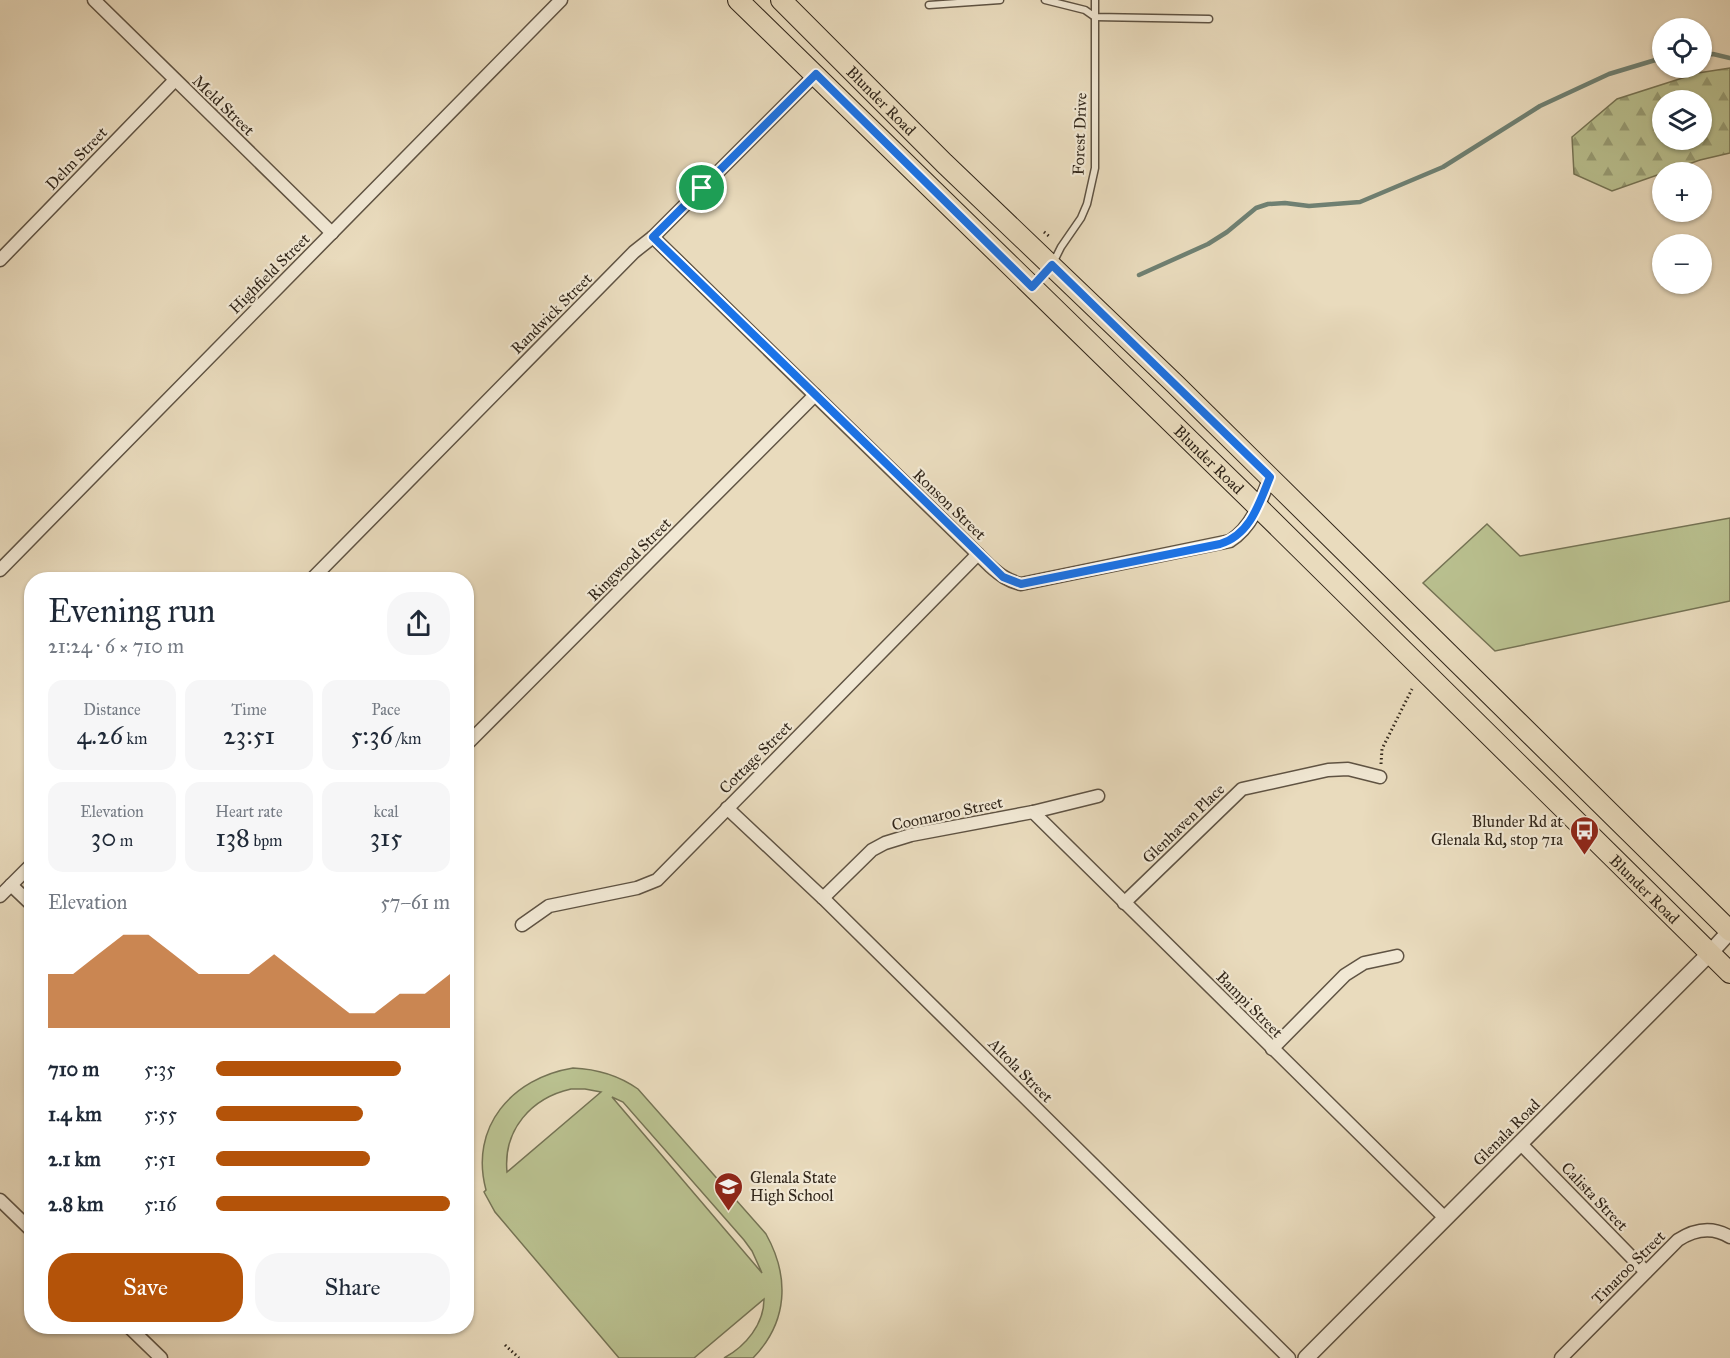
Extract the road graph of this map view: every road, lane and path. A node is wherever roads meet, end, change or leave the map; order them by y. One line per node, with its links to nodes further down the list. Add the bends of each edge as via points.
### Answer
1 (94, 0): 12 (street, Meld Street)
2 (561, 0): 13 (street, Highfield Street)
3 (738, 0): 11 (main road, Blunder Road)
4 (781, 0): 16 (main road, Blunder Road)
5 (1000, 0): 8 (lane)
6 (1045, 0): 9 (lane, via 1085,10)
7 (1095, 0): 9 (lane, Forest Drive)
8 (929, 5)
9 (1095, 17): 10 (lane); 16 (lane, Forest Drive, via 1095,168 1081,218)
10 (1209, 19)
11 (816, 74): 14 (street, Randwick Street); 17 (main road, Blunder Road)
12 (175, 80): 13 (street, Meld Street); 15 (street, Delm Street)
13 (332, 233): 22 (street, Highfield Street)
14 (653, 237): 18 (street, Ronson Street); 23 (street, Randwick Street)
15 (0, 260)
16 (1052, 265): 17 (lane, Forest Drive); 19 (main road, Blunder Road)
17 (1032, 287): 20 (main road, Blunder Road)
18 (815, 395): 21 (street, Ronson Street); 25 (street, Ringwood Street)
19 (1270, 477): 20 (street, Ronson Street); 37 (main road, Blunder Road)
20 (1258, 507): 21 (street, Ronson Street, via 1230,541 1021,584 1003,577); 38 (main road, Blunder Road)
21 (978, 554): 28 (street, Cottage Street)
22 (0, 570)
23 (319, 572)
24 (1412, 689): 26 (path, via 1382,749)
25 (474, 738)
26 (1380, 777): 35 (street, Glenhaven Place, via 1328,770 1242,789)
27 (1098, 796): 29 (street, Coomaroo Street)
28 (727, 808): 34 (street, Altola Street); 36 (street, Cottage Street, via 657,880 637,888 549,906)
29 (1033, 812): 34 (street, Coomaroo Street, via 885,843 872,850); 35 (street, Bampi Street)
30 (24, 872): 31 (street)
31 (11, 885): 32 (street); 33 (street)
32 (0, 896)
33 (24, 897)
34 (823, 898): 52 (street, Altola Street)
35 (1124, 903): 41 (street, Bampi Street)
36 (522, 925)
37 (1730, 931): 38 (street, Glenala Road)
38 (1711, 952): 40 (main road, Blunder Road); 42 (street, Glenala Road)
39 (1397, 956): 41 (street, via 1364,963 1345,975)
40 (1730, 973)
41 (1272, 1049): 44 (street, Bampi Street)
42 (1520, 1143): 44 (street, Glenala Road); 47 (street, Calista Street)
43 (0, 1200): 45 (street)
44 (1445, 1218): 53 (street, Glenala Road)
45 (24, 1223)
46 (1730, 1237): 47 (street, Tinaroo Street, via 1707,1229 1691,1232)
47 (1646, 1272): 54 (street, Tinaroo Street)
48 (136, 1334): 50 (street)
49 (504, 1345): 51 (path)
50 (161, 1358)
51 (519, 1358)
52 (1289, 1358)
53 (1306, 1358)
54 (1561, 1358)

